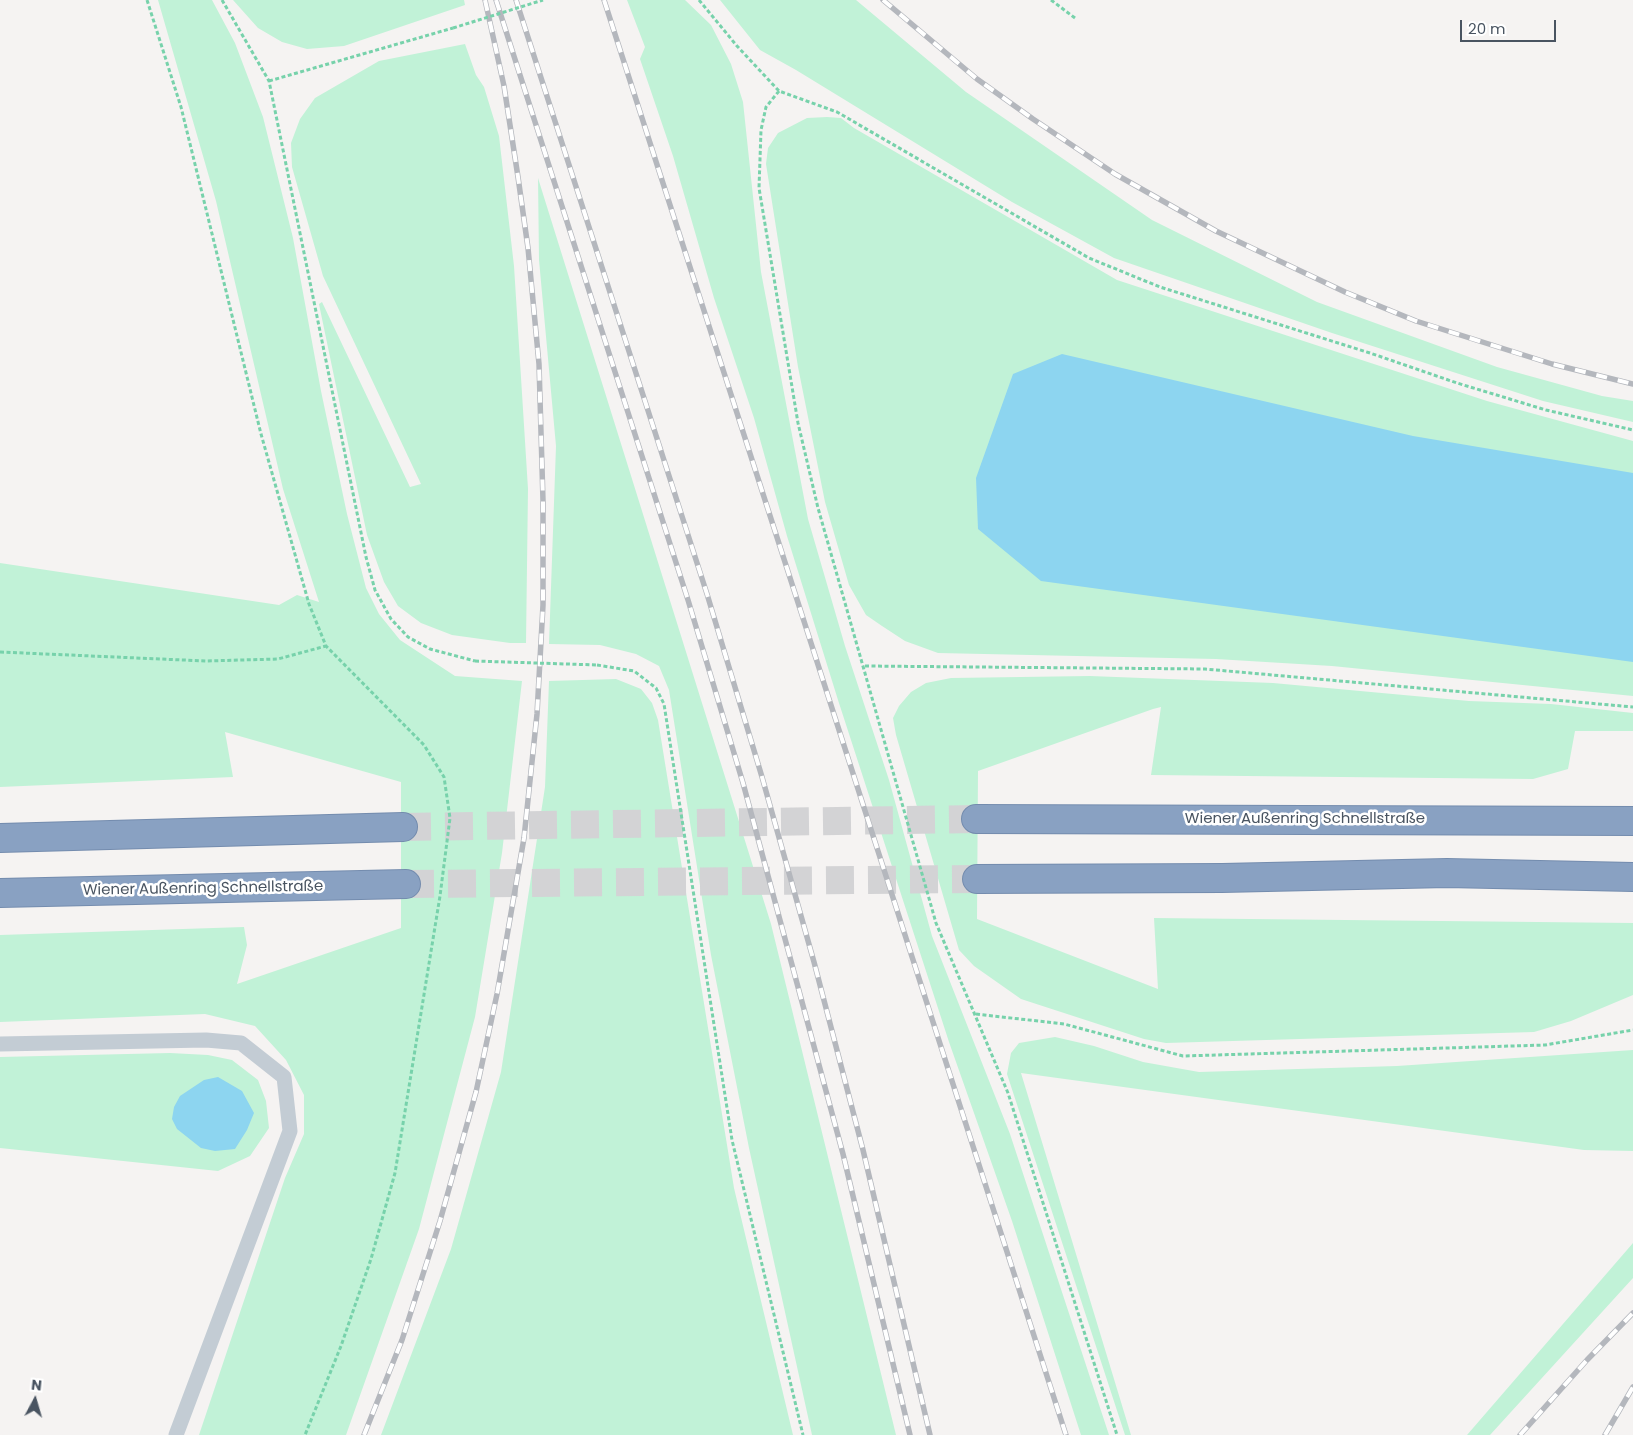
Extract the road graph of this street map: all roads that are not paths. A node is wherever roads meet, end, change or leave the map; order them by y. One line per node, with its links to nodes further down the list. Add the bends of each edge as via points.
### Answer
1 (976, 819): 2 (highway, Wiener Außenring Schnellstraße)
2 (1633, 821)
3 (403, 827): 4 (highway)
4 (0, 838)
5 (1633, 877): 6 (highway, via 1447,874)
6 (977, 879)
7 (406, 884): 8 (highway, Wiener Außenring Schnellstraße)
8 (0, 893)
9 (0, 1044): 10 (lane, via 206,1040 241,1044 284,1076 290,1131)
10 (176, 1435)

